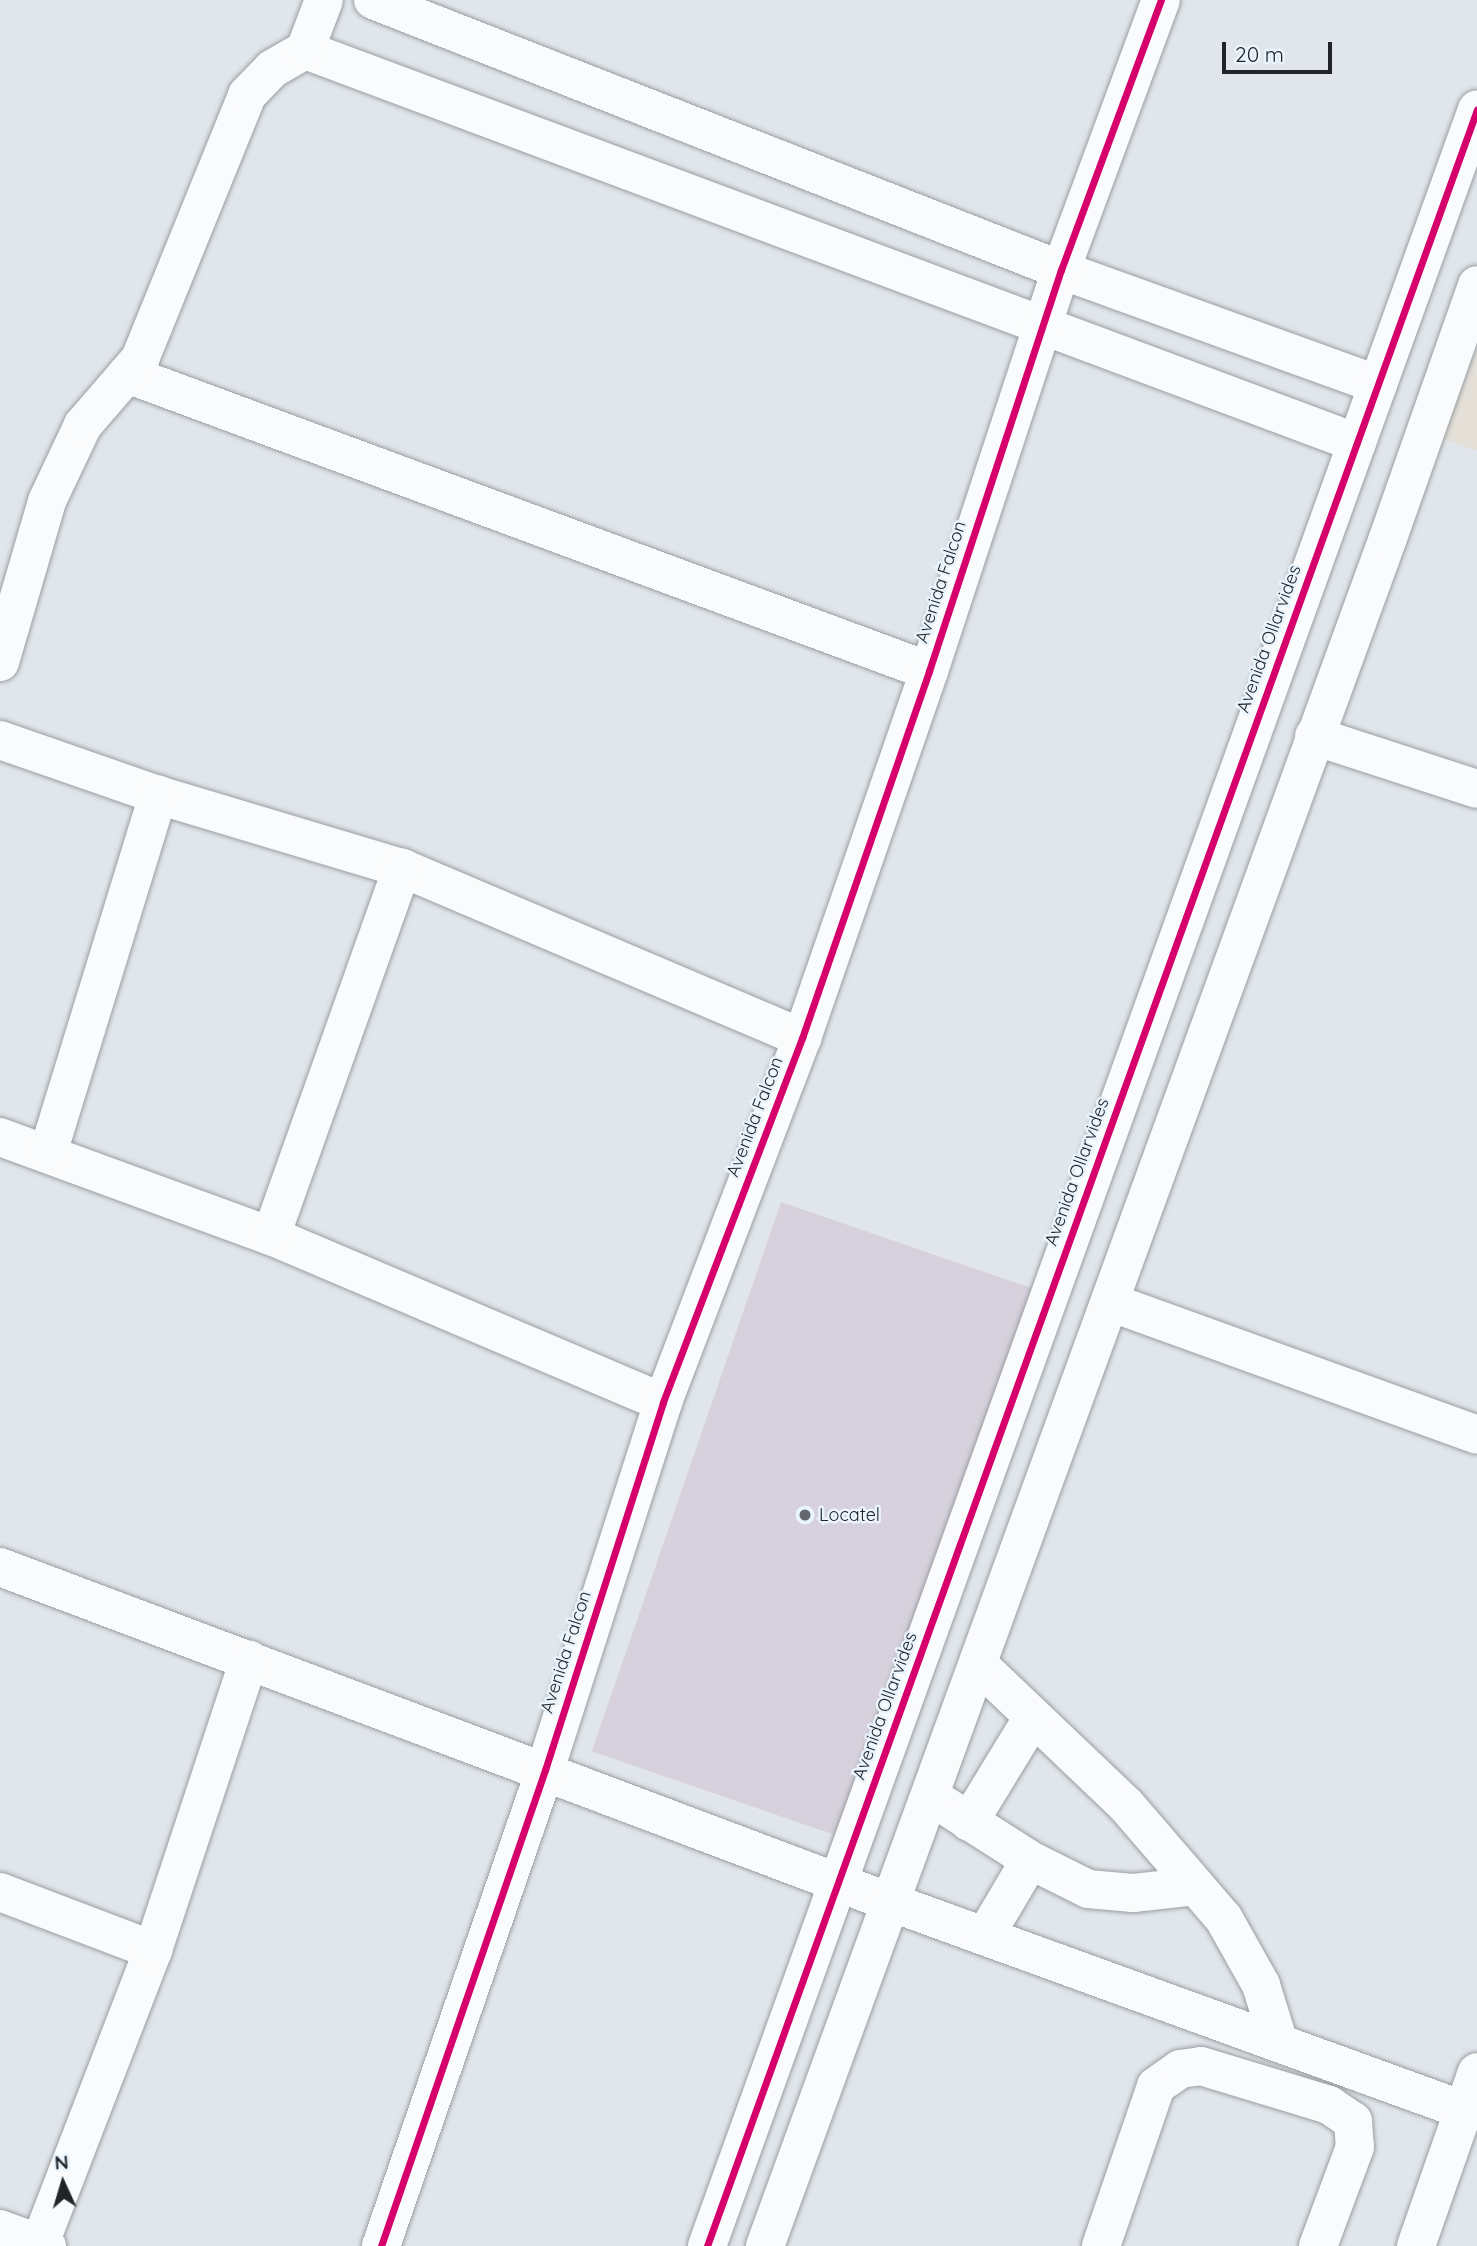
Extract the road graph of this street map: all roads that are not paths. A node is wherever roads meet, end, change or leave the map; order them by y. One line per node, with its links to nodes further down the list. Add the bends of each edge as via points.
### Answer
1 (324, 0): 4 (street)
2 (373, 0): 6 (street)
3 (1161, 0): 6 (street, Avenida Falcon)
4 (305, 50): 8 (street); 9 (street, via 272,69 247,95 140,359)
5 (1477, 110): 10 (street, Avenida Ollarvides)
6 (1061, 270): 8 (street, Avenida Falcon); 10 (street)
7 (1477, 285): 14 (street)
8 (1042, 325): 11 (street); 13 (street, Avenida Falcon)
9 (127, 374): 12 (street, via 83,425 47,501); 13 (street)
10 (1378, 384): 11 (street, Avenida Ollarvides)
11 (1357, 443): 34 (street, Avenida Ollarvides)
12 (0, 662)
13 (929, 671): 19 (street, Avenida Falcon)
14 (1314, 736): 16 (street); 23 (street)
15 (0, 740): 17 (street)
16 (1477, 789)
17 (158, 795): 18 (street); 21 (street)
18 (402, 868): 19 (street); 22 (street)
19 (803, 1038): 24 (street, Avenida Falcon)
20 (0, 1137): 21 (street)
21 (48, 1153): 22 (street)
22 (271, 1236): 24 (street)
23 (1110, 1302): 25 (street); 28 (street)
24 (663, 1402): 30 (street, Avenida Falcon)
25 (1477, 1435)
26 (0, 1567): 27 (street)
27 (249, 1660): 30 (street); 39 (street)
28 (978, 1664): 29 (street); 31 (street)
29 (1033, 1717): 32 (street); 35 (street, via 1126,1805)
30 (545, 1770): 34 (street); 45 (street, Avenida Falcon)
31 (930, 1796): 32 (street); 37 (street)
32 (970, 1822): 33 (street)
33 (1030, 1860): 35 (street, via 1088,1889 1133,1893); 38 (street)
34 (838, 1882): 37 (street); 46 (street, Avenida Ollarvides)
35 (1196, 1886): 40 (street, via 1224,1919 1261,1985)
36 (0, 1892): 39 (street)
37 (890, 1902): 38 (street); 47 (street)
38 (985, 1936): 40 (street)
39 (153, 1950): 44 (street)
40 (1279, 2043): 42 (street)
41 (1477, 2072): 42 (street)
42 (1463, 2110): 50 (street)
43 (0, 2229): 44 (street)
44 (44, 2245)
45 (381, 2246)
46 (707, 2246)
47 (765, 2246)
48 (1101, 2246): 49 (street, via 1156,2086 1180,2069 1201,2066 1329,2105 1353,2121 1355,2147)
49 (1318, 2246)
50 (1416, 2246)

